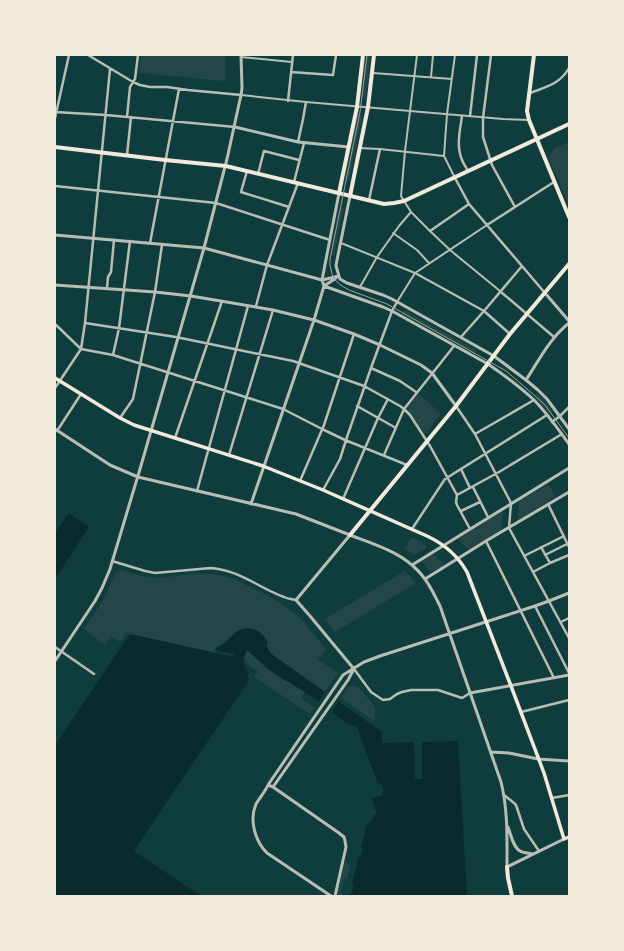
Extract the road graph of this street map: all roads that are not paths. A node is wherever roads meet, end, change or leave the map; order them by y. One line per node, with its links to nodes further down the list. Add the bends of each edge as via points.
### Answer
1 (70, 55): 34 (street)
2 (88, 55): 17 (street)
3 (138, 55): 25 (street)
4 (292, 55): 15 (street)
5 (336, 55): 18 (street, via 333,75)
6 (363, 55): 31 (main road)
7 (374, 55): 19 (main road)
8 (417, 55): 21 (street)
9 (433, 55): 23 (street)
10 (455, 55): 24 (street)
11 (477, 55): 38 (street)
12 (491, 55): 42 (street)
13 (534, 55): 27 (main road)
14 (241, 56): 15 (street); 28 (street)
15 (292, 62): 18 (street)
16 (569, 68): 20 (street)
17 (110, 69): 25 (street); 36 (street)
18 (291, 72): 29 (street)
19 (372, 73): 21 (street); 32 (main road)
20 (565, 75): 22 (street); 27 (street, via 559,81)
21 (414, 76): 23 (street); 33 (street)
22 (569, 76)
23 (431, 77): 24 (street)
24 (452, 79): 35 (street)
25 (133, 82): 26 (street); 39 (street, via 130,87)
26 (179, 89): 28 (street); 44 (street)
27 (530, 93): 43 (main road)
28 (241, 95): 29 (street); 46 (street)
29 (288, 101): 30 (street)
30 (306, 102): 31 (street); 48 (street)
31 (357, 107): 32 (street); 51 (main road)
32 (368, 107): 33 (street); 52 (main road)
33 (410, 111): 35 (street); 54 (street)
34 (56, 112): 36 (street); 40 (street)
35 (447, 114): 37 (street); 57 (street)
36 (106, 115): 39 (street); 55 (street)
37 (462, 116): 38 (street); 63 (street, via 458,142 461,159)
38 (470, 116): 42 (street)
39 (127, 117): 41 (street)
40 (55, 118)
41 (131, 118): 44 (street); 56 (street)
42 (483, 118): 43 (street); 60 (street, via 483,137)
43 (529, 120): 47 (main road)
44 (172, 121): 46 (street); 58 (street)
45 (569, 124): 47 (main road)
46 (235, 127): 48 (street); 61 (street)
47 (536, 139): 60 (main road); 67 (main road)
48 (298, 142): 49 (street)
49 (304, 143): 51 (street); 59 (street)
50 (55, 147): 55 (main road)
51 (349, 148): 70 (main road)
52 (359, 148): 53 (street); 72 (main road)
53 (380, 149): 54 (street); 73 (street)
54 (405, 151): 57 (street); 74 (street, via 401,196)
55 (102, 153): 56 (main road); 69 (street)
56 (127, 155): 58 (main road)
57 (444, 156): 65 (street)
58 (165, 160): 61 (main road); 71 (street)
59 (299, 160): 64 (street, via 264,151); 66 (street)
60 (491, 161): 63 (main road); 78 (street)
61 (226, 166): 62 (main road); 75 (street)
62 (247, 171): 64 (main road); 77 (street, via 241,192)
63 (468, 171): 65 (main road)
64 (258, 174): 66 (main road)
65 (455, 178): 74 (main road); 76 (street)
66 (296, 182): 70 (main road); 77 (street)
67 (554, 182): 78 (street); 80 (main road)
68 (55, 186): 69 (street)
69 (98, 191): 71 (street); 86 (street)
70 (339, 193): 72 (main road); 88 (street)
71 (158, 196): 75 (street); 90 (street)
72 (350, 196): 73 (main road); 91 (street)
73 (369, 200): 74 (main road, via 384,204)
74 (404, 201): 79 (street)
75 (216, 203): 81 (street); 93 (street)
76 (469, 204): 82 (street); 83 (street)
77 (289, 207): 81 (street)
78 (515, 207): 82 (street)
79 (410, 212): 83 (street); 84 (street)
80 (569, 217)
81 (283, 224): 88 (street); 98 (street)
82 (487, 225): 94 (street); 99 (street)
83 (430, 231): 94 (street)
84 (394, 233): 95 (street); 96 (street)
85 (55, 235): 86 (street)
86 (94, 238): 87 (street); 105 (street)
87 (114, 240): 89 (street); 106 (street)
88 (330, 240): 102 (street)
89 (130, 241): 90 (street); 108 (street)
90 (150, 243): 92 (street)
91 (341, 243): 95 (street); 101 (street, via 336,266)
92 (162, 245): 93 (street); 109 (street)
93 (204, 248): 98 (street); 112 (street)
94 (450, 250): 96 (street); 110 (street)
95 (377, 257): 100 (street); 107 (street)
96 (429, 263): 100 (street)
97 (569, 264): 111 (main road)
98 (267, 265): 102 (street); 116 (street)
99 (522, 266): 110 (street); 111 (street)
100 (415, 273): 114 (street); 119 (street)
101 (339, 276): 102 (street); 104 (street); 107 (street, via 340,279)
102 (322, 280): 104 (street)
103 (55, 284): 105 (street)
104 (324, 286): 118 (street); 121 (street)
105 (88, 287): 106 (street); 123 (street)
106 (107, 288): 108 (street)
107 (360, 288): 114 (street)
108 (124, 289): 109 (street); 125 (street)
109 (156, 292): 112 (street); 126 (street)
110 (501, 292): 119 (street); 120 (street)
111 (545, 292): 120 (main road); 122 (street)
112 (191, 296): 113 (street); 131 (street)
113 (222, 301): 115 (street); 132 (street)
114 (397, 302): 118 (street); 129 (street)
115 (249, 305): 116 (street); 136 (street)
116 (256, 306): 117 (street)
117 (273, 310): 121 (street); 137 (street)
118 (392, 311): 133 (street); 134 (street)
119 (484, 312): 128 (street); 129 (street)
120 (528, 314): 128 (main road); 130 (street)
121 (314, 320): 127 (street); 140 (street)
122 (569, 322): 130 (street)
123 (85, 323): 125 (street); 135 (street)
124 (55, 324): 135 (street)
125 (119, 328): 126 (street); 138 (street)
126 (147, 332): 131 (street); 141 (street)
127 (354, 334): 133 (street); 146 (street)
128 (510, 334): 139 (main road)
129 (461, 337): 139 (street)
130 (554, 337): 148 (street)
131 (179, 338): 132 (street); 144 (street)
132 (208, 343): 136 (street); 150 (street)
133 (380, 345): 143 (street); 145 (street, via 421,364)
134 (454, 346): 142 (street); 145 (street)
135 (81, 349): 138 (street); 149 (street)
136 (236, 349): 137 (street); 153 (street)
137 (260, 354): 140 (street); 156 (street)
138 (113, 355): 141 (street)
139 (494, 356): 142 (main road); 148 (street)
140 (299, 362): 146 (street); 162 (street)
141 (140, 364): 144 (street); 166 (street, via 133,399)
142 (488, 364): 158 (street); 160 (main road)
143 (371, 368): 151 (street); 154 (street, via 400,381)
144 (168, 373): 150 (street); 173 (street)
145 (432, 373): 154 (street); 160 (street)
146 (340, 377): 151 (street); 171 (street)
147 (55, 378): 149 (main road)
148 (526, 380): 165 (street, via 547,399)
149 (60, 381): 152 (street); 155 (main road)
150 (195, 381): 153 (street); 176 (street)
151 (364, 386): 157 (street); 159 (street)
152 (55, 388)
153 (225, 391): 156 (street); 181 (street)
154 (416, 392): 163 (street)
155 (81, 394): 166 (main road); 172 (street)
156 (246, 398): 162 (street); 184 (street)
157 (388, 399): 163 (street); 167 (street)
158 (534, 400): 164 (street); 174 (street)
159 (357, 406): 167 (street); 177 (street)
160 (456, 406): 174 (street); 178 (main road)
161 (569, 407): 165 (street)
162 (283, 409): 171 (street); 186 (street)
163 (404, 409): 169 (street); 178 (street)
164 (547, 415): 168 (street); 182 (street)
165 (560, 416): 168 (street); 170 (street)
166 (120, 418): 173 (main road)
167 (378, 418): 169 (street); 180 (street)
168 (552, 422): 175 (street)
169 (396, 428): 183 (street)
170 (569, 428)
171 (322, 429): 177 (street); 192 (street)
172 (56, 430): 190 (street, via 106,462)
173 (151, 430): 176 (main road); 190 (street)
174 (475, 434): 182 (street)
175 (562, 434): 179 (street); 189 (street)
176 (175, 438): 181 (main road)
177 (346, 440): 180 (street); 194 (street, via 340,459)
178 (427, 441): 185 (main road); 191 (street)
179 (569, 444)
180 (365, 448): 183 (street); 198 (street)
181 (208, 449): 184 (main road); 195 (street)
182 (486, 454): 188 (street); 189 (street)
183 (384, 455): 185 (street)
184 (229, 456): 186 (main road)
185 (407, 465): 203 (main road)
186 (263, 466): 192 (main road); 201 (street)
187 (569, 468): 200 (street)
188 (461, 469): 191 (street); 193 (street)
189 (496, 474): 193 (street); 200 (street)
190 (138, 477): 195 (street); 220 (street)
191 (447, 478): 197 (street); 207 (street)
192 (299, 481): 194 (main road)
193 (471, 487): 197 (street); 199 (street)
194 (323, 490): 198 (main road)
195 (197, 491): 201 (street)
196 (569, 492): 202 (street)
197 (457, 495): 204 (street, via 456,502)
198 (342, 499): 203 (main road)
199 (480, 502): 204 (street); 205 (street)
200 (511, 503): 205 (street); 206 (street)
201 (251, 504): 209 (street, via 296,514)
202 (548, 504): 206 (street); 210 (street)
203 (370, 511): 207 (main road); 209 (main road)
204 (461, 511): 208 (street)
205 (488, 518): 208 (street)
206 (509, 528): 211 (street); 218 (street)
207 (412, 529): 213 (main road)
208 (470, 529): 213 (street)
209 (350, 535): 222 (street, via 390,551); 226 (street)
210 (564, 536): 212 (street); 214 (street)
211 (486, 541): 219 (street); 229 (street)
212 (567, 544): 215 (street); 216 (street)
213 (443, 545): 219 (main road); 222 (street)
214 (541, 547): 216 (street); 218 (street)
215 (569, 547)
216 (545, 555): 221 (street)
217 (569, 555): 221 (street)
218 (524, 556): 223 (street)
219 (458, 559): 224 (street); 231 (main road, via 467,572)
220 (112, 561): 226 (street, via 155,573 220,568 234,572 285,598); 236 (street, via 98,595)
221 (550, 563): 223 (street)
222 (412, 565): 224 (street)
223 (533, 572): 227 (street)
224 (425, 579): 233 (street, via 440,606)
225 (569, 593): 227 (street)
226 (296, 600): 238 (street)
227 (549, 601): 228 (street); 232 (street)
228 (535, 606): 229 (street); 240 (street)
229 (521, 610): 231 (street); 241 (street)
230 (569, 618): 232 (street)
231 (486, 622): 233 (street); 242 (main road)
232 (561, 622): 234 (street)
233 (450, 634): 238 (street, via 380,656); 243 (street)
234 (569, 638)
235 (55, 647): 236 (street)
236 (62, 652): 237 (street); 239 (street)
237 (55, 661)
238 (354, 669): 243 (street, via 371,692 383,700 412,690 438,690 462,698); 249 (street, via 343,674); 250 (street)
239 (94, 674)
240 (569, 674): 241 (street)
241 (554, 678): 242 (street)
242 (511, 686): 243 (street); 245 (main road)
243 (470, 693): 246 (street)
244 (569, 700): 245 (street)
245 (521, 712): 247 (main road)
246 (491, 752): 247 (street); 251 (street)
247 (538, 759): 248 (street); 253 (main road)
248 (569, 762)
249 (268, 785): 250 (street); 260 (street, via 255,806 253,815 254,830 263,849)
250 (273, 787): 261 (street, via 344,837 346,847)
251 (504, 795): 254 (street); 257 (street, via 516,805 524,829)
252 (569, 796): 253 (street)
253 (551, 798): 256 (main road)
254 (507, 824): 258 (street, via 518,850); 259 (street)
255 (569, 837): 256 (main road)
256 (564, 839): 257 (street)
257 (539, 851): 258 (street)
258 (533, 854): 259 (street)
259 (507, 867): 262 (main road)
260 (331, 896)
261 (335, 896)
262 (512, 896)

